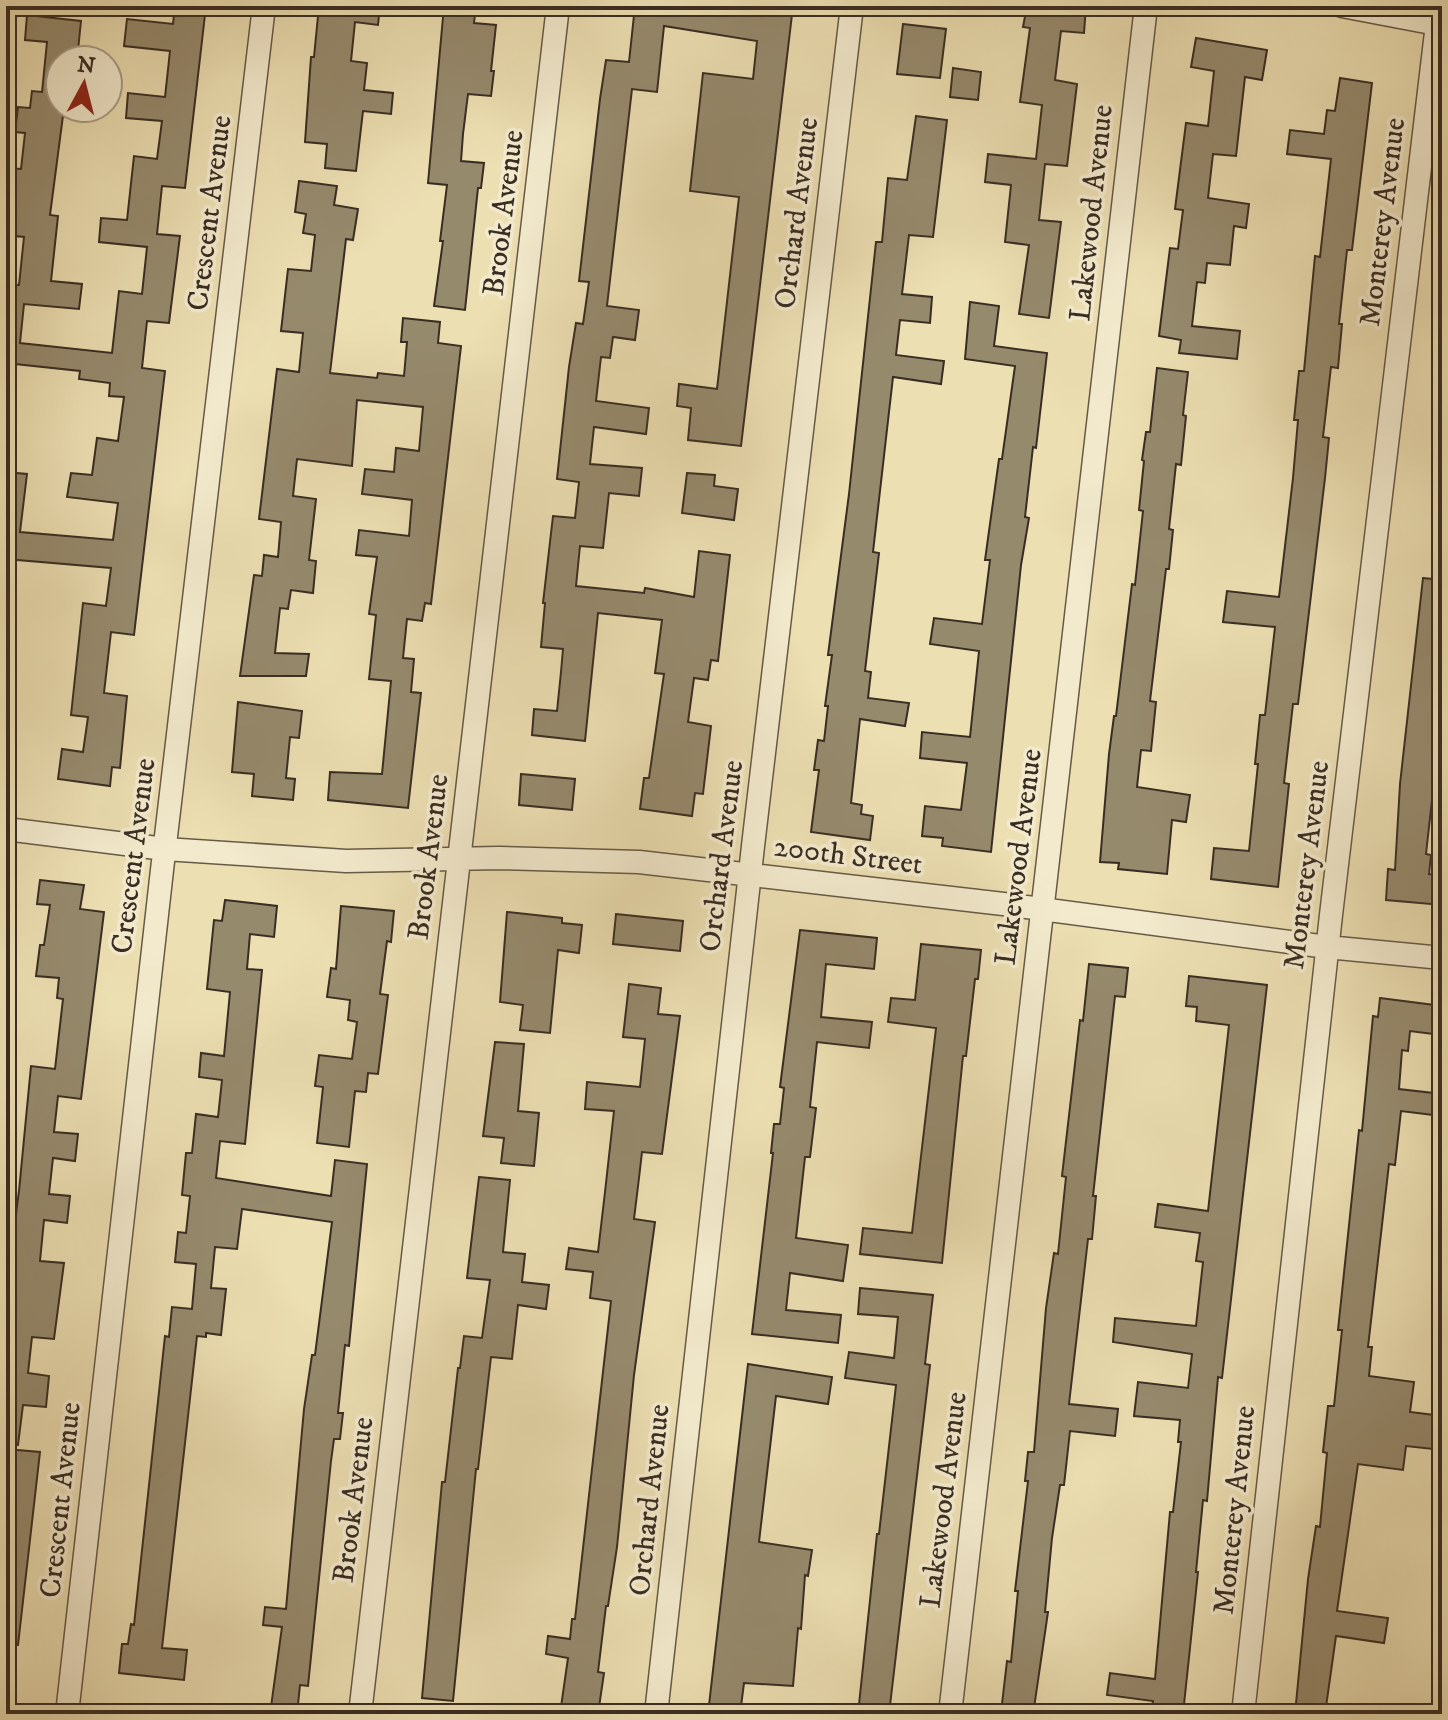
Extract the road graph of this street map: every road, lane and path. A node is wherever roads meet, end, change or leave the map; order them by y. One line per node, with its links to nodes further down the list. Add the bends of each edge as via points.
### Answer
1 (264, 6): 8 (street, Crescent Avenue)
2 (558, 6): 9 (street, Brook Avenue)
3 (852, 6): 10 (street, Orchard Avenue)
4 (1146, 6): 11 (street, Lakewood Avenue)
5 (1342, 6): 6 (street)
6 (1440, 25): 12 (street, Monterey Avenue)
7 (6, 829): 8 (street, 200th Street)
8 (165, 849): 9 (street, 200th Street, via 346,861); 14 (street, Crescent Avenue)
9 (459, 859): 10 (street, 200th Street, via 582,859); 15 (street, Brook Avenue)
10 (750, 874): 11 (street, 200th Street); 16 (street, Orchard Avenue)
11 (1043, 909): 12 (street, 200th Street); 17 (street, Lakewood Avenue)
12 (1327, 947): 13 (street, 200th Street); 18 (street, Monterey Avenue)
13 (1442, 958)
14 (67, 1714)
15 (360, 1714)
16 (656, 1714)
17 (950, 1714)
18 (1243, 1714)

